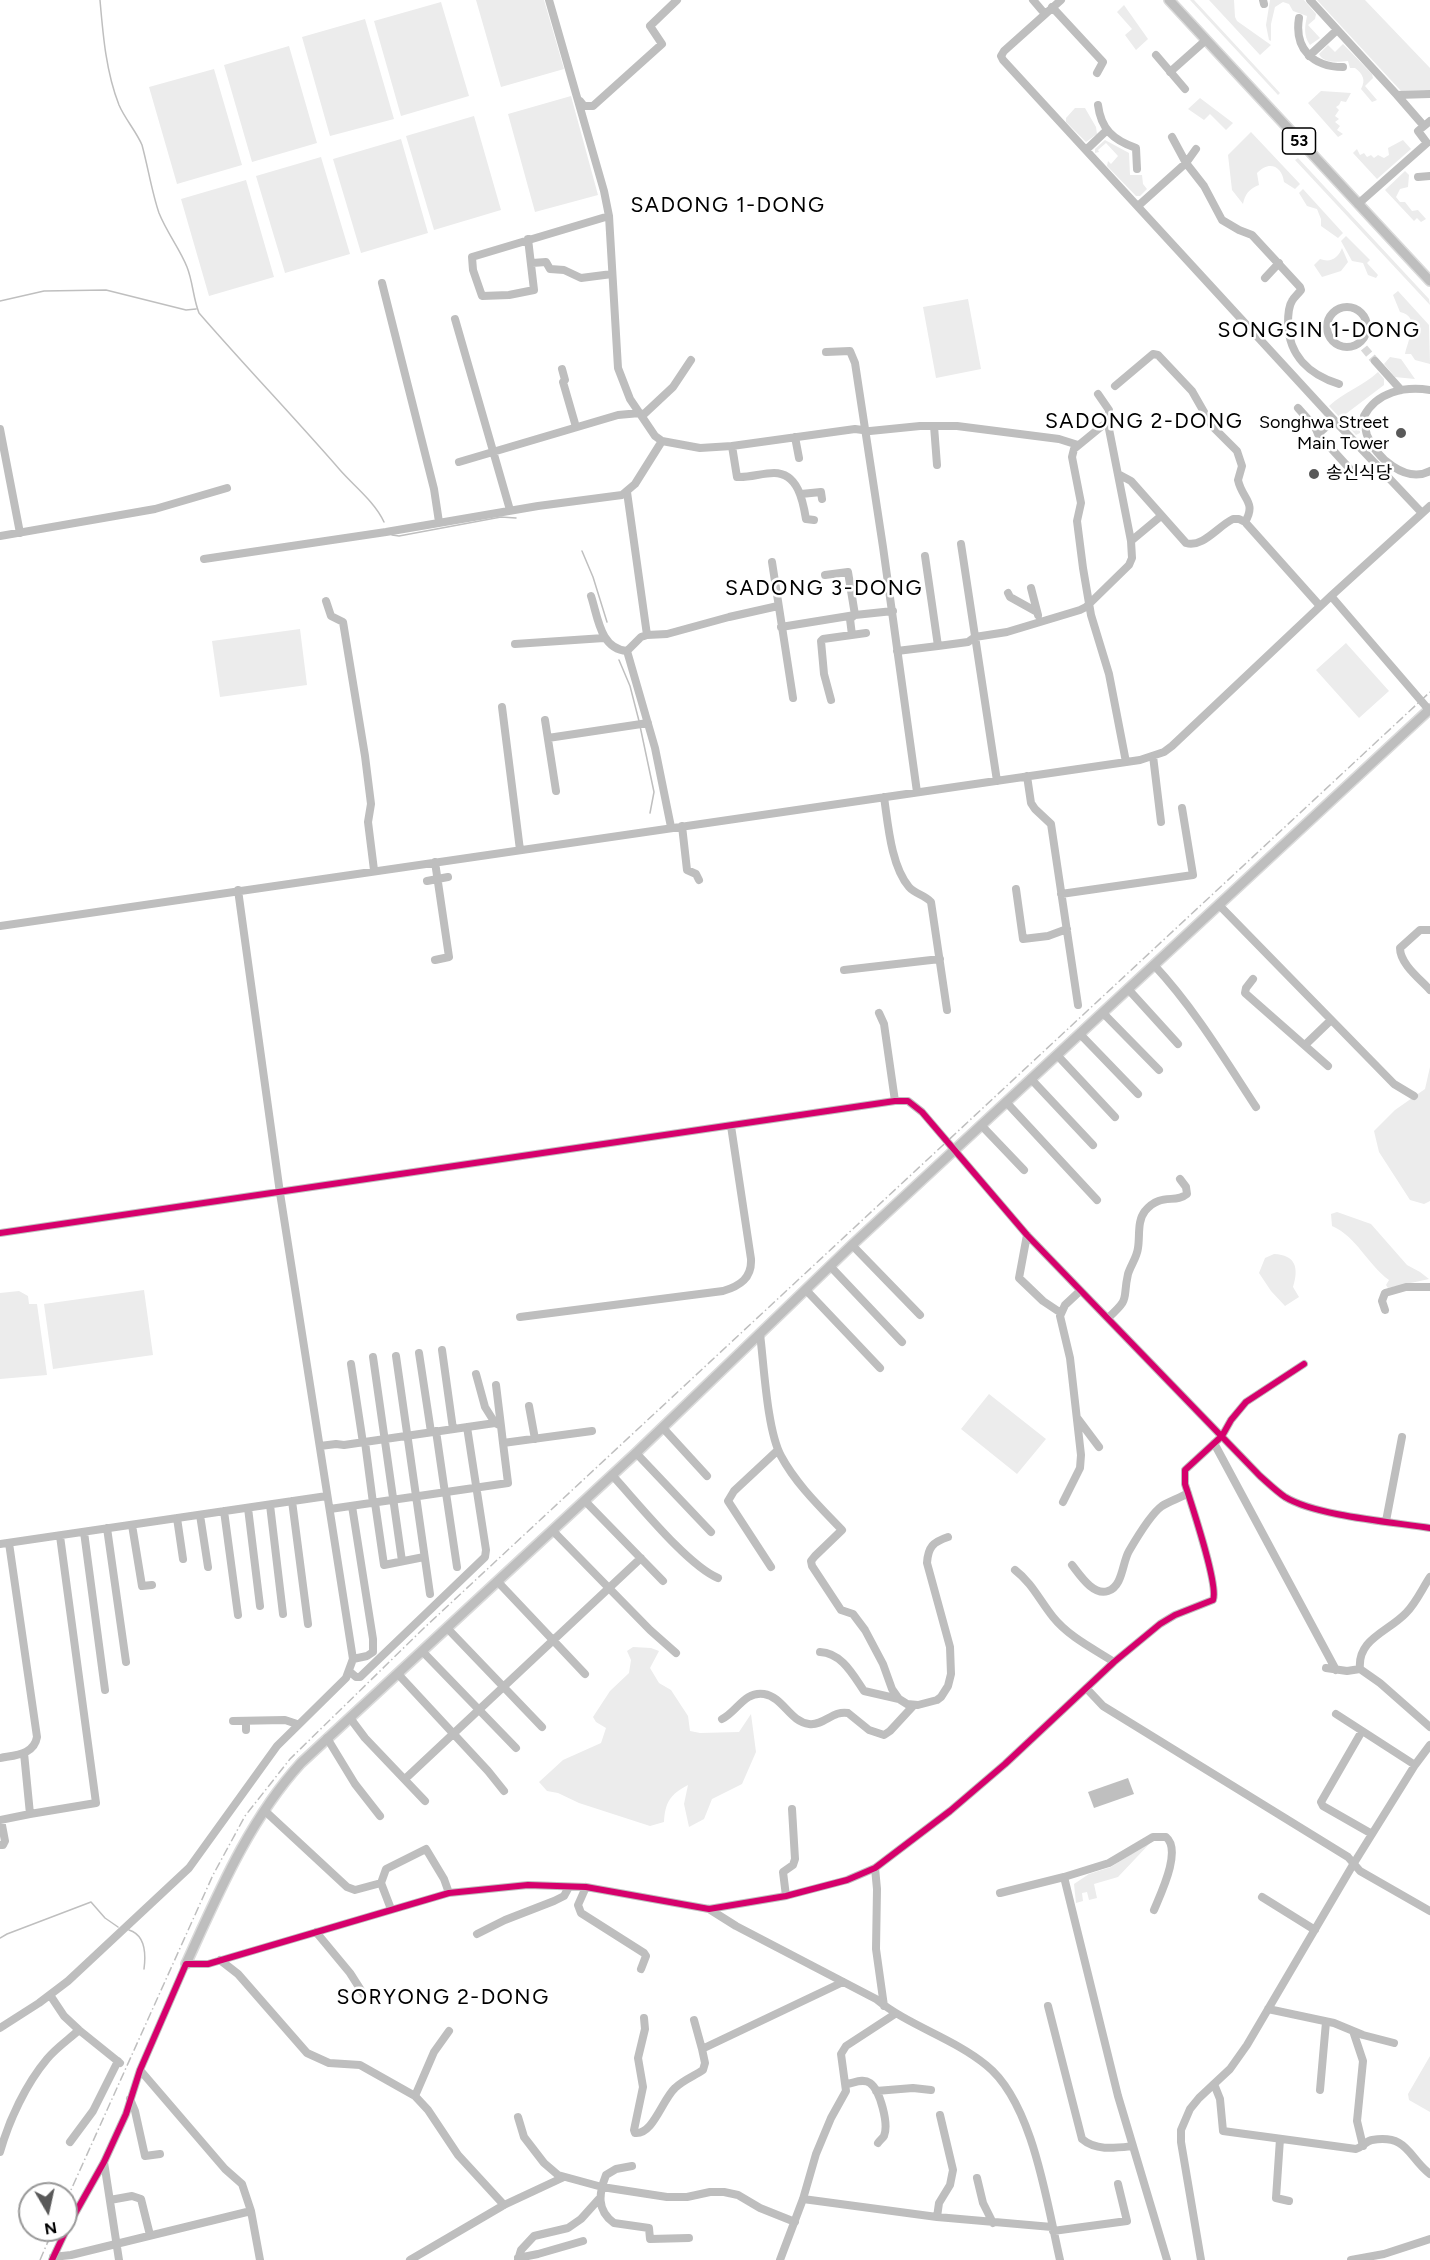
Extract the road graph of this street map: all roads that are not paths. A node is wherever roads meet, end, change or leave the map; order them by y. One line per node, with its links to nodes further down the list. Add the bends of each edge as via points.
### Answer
1 (549, 0): 20 (street)
2 (677, 0): 20 (street, via 650,26 662,44 593,106 584,106)
3 (1033, 0): 8 (street)
4 (1060, 0): 7 (street)
5 (1169, 0): 11 (main road, 53)
6 (1310, 0): 10 (street)
7 (1052, 7): 8 (street); 16 (street, via 1103,62)
8 (1045, 14): 27 (street, via 1002,56)
9 (1299, 18): 13 (street, via 1300,39)
10 (1337, 30): 13 (street); 19 (street)
11 (1206, 40): 15 (street); 32 (main road, 53)
12 (1156, 55): 15 (street)
13 (1309, 56): 14 (street, via 1318,63)
14 (1343, 67)
15 (1170, 72): 17 (street)
16 (1097, 74)
17 (1185, 89)
18 (1430, 94): 19 (street)
19 (1397, 95): 22 (street)
20 (578, 99): 34 (street)
21 (1098, 105): 23 (street)
22 (1427, 123): 25 (street, via 1418,131)
23 (1106, 131): 27 (street); 29 (street, via 1136,148)
24 (1172, 137): 28 (street)
25 (1429, 144): 32 (street)
26 (1196, 149): 28 (street)
27 (1086, 150): 33 (street)
28 (1186, 163): 33 (street); 37 (street, via 1222,220 1252,235)
29 (1137, 170)
30 (1430, 176): 31 (street)
31 (1418, 177)
32 (1358, 204): 40 (main road, 53)
33 (1138, 206): 49 (street)
34 (609, 216): 35 (street); 38 (street)
35 (528, 239): 36 (street); 36 (street, via 472,256 482,296 534,290)
36 (532, 263): 38 (street, via 546,262 550,269 581,278)
37 (1279, 263): 39 (street); 47 (street, via 1300,287 1291,302 1288,332)
38 (612, 274): 56 (street, via 618,368)
39 (1265, 278)
40 (1430, 281)
41 (382, 283): 87 (street)
42 (455, 320): 69 (street)
43 (1361, 346): 43 (street, via 1368,325 1360,310 1335,310 1327,325 1335,344)
44 (826, 352): 62 (street, via 846,350 853,354)
45 (691, 360): 56 (street, via 673,387)
46 (1375, 361): 52 (street)
47 (1304, 366): 49 (street); 50 (street)
48 (562, 369): 60 (street)
49 (1294, 374): 57 (street)
50 (1339, 384)
51 (1115, 386): 88 (street, via 1153,354 1192,390 1212,426 1241,459 1238,480 1250,506)
52 (1401, 390): 53 (street); 70 (street, via 1374,401 1364,416 1367,435)
53 (1430, 390)
54 (1098, 394): 58 (street, via 1109,410)
55 (1298, 408): 63 (street)
56 (641, 415): 60 (street, via 618,415); 65 (street)
57 (1334, 420): 63 (street); 72 (street)
58 (1109, 422): 66 (street); 77 (street)
59 (934, 426): 62 (street); 66 (street, via 1059,439); 74 (street)
60 (576, 428): 69 (street)
61 (0, 429): 68 (street)
62 (863, 429): 64 (street); 105 (street)
63 (1318, 434): 75 (street)
64 (795, 438): 67 (street); 71 (street)
65 (662, 441): 67 (street, via 700,448); 79 (street)
66 (1078, 445): 102 (street, via 1072,457 1082,503 1078,536)
67 (732, 446): 80 (street, via 737,477 785,475)
68 (2, 451): 89 (street)
69 (495, 452): 73 (street); 83 (street)
70 (1381, 455): 72 (street); 76 (street, via 1410,475)
71 (799, 458)
72 (1372, 461): 84 (street)
73 (459, 462)
74 (937, 465)
75 (1350, 469)
76 (1430, 471)
77 (1118, 474): 85 (street, via 1131,481); 91 (street)
78 (227, 488): 89 (street, via 155,509)
79 (627, 492): 83 (street); 111 (street)
80 (801, 494): 81 (street, via 821,492); 86 (street, via 806,519)
81 (822, 499)
82 (1430, 506): 84 (street)
83 (510, 510): 87 (street)
84 (1422, 513): 100 (street)
85 (1161, 516): 88 (street, via 1191,545 1233,519); 91 (street)
86 (814, 519)
87 (440, 522): 94 (street)
88 (1245, 522): 104 (street)
89 (20, 532): 90 (street)
90 (0, 536)
91 (1131, 541): 102 (street, via 1129,565)
92 (961, 544): 113 (street)
93 (926, 556): 116 (street)
94 (204, 559)
95 (772, 562): 103 (street)
96 (825, 575): 107 (street, via 848,572)
97 (1031, 588): 106 (street)
98 (1008, 593): 106 (street)
99 (591, 596): 114 (street)
100 (1331, 596): 104 (street); 122 (street)
101 (326, 601): 139 (street, via 331,616 343,622 371,804 368,822)
102 (1090, 602): 108 (street, via 1080,610); 127 (street)
103 (778, 606): 109 (street); 111 (street, via 667,634)
104 (1320, 606): 126 (street, via 1172,746)
105 (892, 611): 107 (street); 118 (street)
106 (1037, 612): 108 (street)
107 (855, 615): 109 (street); 112 (street, via 850,620)
108 (1041, 622): 113 (street)
109 (781, 627): 119 (street)
110 (866, 633): 112 (street)
111 (647, 635): 117 (street)
112 (852, 635): 120 (street, via 823,639 820,643)
113 (975, 637): 116 (street, via 968,642); 129 (street)
114 (604, 638): 115 (street); 117 (street, via 619,651)
115 (515, 644)
116 (938, 646): 118 (street)
117 (627, 651): 124 (street)
118 (897, 651): 131 (street)
119 (793, 698)
120 (831, 700)
121 (502, 707): 137 (street)
122 (1430, 709): 147 (main road)
123 (545, 720): 125 (street)
124 (643, 724): 125 (street); 136 (street)
125 (548, 738): 130 (street)
126 (1153, 756): 127 (street); 134 (street)
127 (1126, 762): 128 (street)
128 (1027, 777): 129 (street); 146 (street, via 1031,803 1051,824)
129 (997, 781): 131 (street)
130 (556, 791)
131 (917, 792): 132 (street)
132 (884, 797): 135 (street); 151 (street, via 902,878 917,895 931,902)
133 (1182, 808): 146 (street, via 1193,875)
134 (1161, 822)
135 (682, 826): 136 (street); 142 (street, via 687,870)
136 (671, 827): 137 (street)
137 (520, 850): 138 (street)
138 (435, 862): 139 (street); 141 (street)
139 (374, 870): 145 (street)
140 (448, 877): 141 (street)
141 (437, 878): 143 (street); 152 (street, via 449,959)
142 (699, 880)
143 (427, 881)
144 (1016, 889): 149 (street, via 1023,939)
145 (238, 890): 148 (street); 182 (street)
146 (1061, 894): 149 (street)
147 (1219, 905): 153 (main road); 162 (street)
148 (0, 926)
149 (1067, 929): 158 (street)
150 (1430, 930): 157 (street, via 1420,930 1400,948 1400,953)
151 (940, 959): 154 (street); 159 (street)
152 (435, 960)
153 (1154, 965): 156 (main road); 174 (street, via 1175,987)
154 (844, 970)
155 (1254, 979): 165 (street, via 1245,993)
156 (1128, 989): 161 (main road); 164 (street)
157 (1430, 990)
158 (1078, 1005)
159 (947, 1010)
160 (879, 1013): 172 (street)
161 (1103, 1013): 163 (main road); 168 (street)
162 (1331, 1020): 165 (street); 171 (street, via 1394,1084)
163 (1080, 1034): 166 (main road); 170 (street)
164 (1178, 1044)
165 (1305, 1045): 167 (street)
166 (1057, 1055): 169 (main road); 175 (street)
167 (1328, 1066)
168 (1159, 1070)
169 (1031, 1079): 173 (main road); 178 (street)
170 (1138, 1094)
171 (1414, 1096)
172 (895, 1101): 177 (street); 179 (street, via 908,1101 916,1106)
173 (1006, 1102): 176 (main road); 183 (street)
174 (1256, 1107)
175 (1115, 1117)
176 (981, 1125): 179 (main road); 180 (street)
177 (731, 1126): 182 (street); 194 (street, via 751,1259 750,1272 740,1284 723,1291 671,1299)
178 (1093, 1145)
179 (954, 1151): 185 (street); 186 (main road)
180 (1024, 1170)
181 (1180, 1179): 195 (street, via 1187,1194 1155,1203 1140,1220 1138,1250 1129,1273 1126,1300)
182 (280, 1193): 184 (street); 223 (street)
183 (1097, 1200)
184 (0, 1233)
185 (1027, 1234): 190 (street); 192 (street, via 1019,1278)
186 (852, 1245): 187 (main road); 193 (street)
187 (830, 1266): 189 (main road); 197 (street)
188 (1430, 1287): 191 (street, via 1406,1287 1386,1293 1382,1301)
189 (806, 1290): 196 (main road); 204 (street)
190 (1080, 1291): 192 (street); 195 (street)
191 (1384, 1310)
192 (1061, 1313): 208 (street)
193 (920, 1315)
194 (520, 1317)
195 (1107, 1318): 216 (street)
196 (760, 1334): 211 (main road); 225 (street)
197 (902, 1342)
198 (442, 1350): 212 (street)
199 (419, 1353): 214 (street)
200 (396, 1356): 215 (street)
201 (373, 1357): 218 (street)
202 (351, 1364): 220 (street)
203 (1304, 1364): 216 (street, via 1246,1402)
204 (880, 1368)
205 (476, 1374): 209 (street, via 485,1407)
206 (496, 1385): 209 (street)
207 (530, 1406): 219 (street)
208 (1075, 1415): 224 (street); 237 (street, via 1080,1436 1080,1468)
209 (498, 1425): 210 (street); 221 (street)
210 (467, 1427): 212 (street); 229 (street)
211 (663, 1428): 226 (main road); 228 (street)
212 (453, 1429): 214 (street)
213 (592, 1431): 219 (street)
214 (434, 1432): 215 (street); 230 (street)
215 (407, 1436): 218 (street); 233 (street)
216 (1222, 1436): 222 (street); 246 (street, via 1285,1496 1322,1510)
217 (1402, 1437): 246 (street)
218 (385, 1439): 220 (street); 234 (street)
219 (535, 1439): 221 (street)
220 (364, 1442): 223 (street); 238 (street)
221 (503, 1443): 229 (street, via 508,1484)
222 (1214, 1443): 231 (street, via 1185,1470); 286 (street)
223 (320, 1446): 232 (street)
224 (1100, 1447)
225 (778, 1450): 264 (street, via 728,1501); 294 (street, via 808,1493 842,1530 815,1556 812,1566 840,1610 853,1614 865,1630)
226 (636, 1453): 227 (main road); 252 (street)
227 (612, 1475): 236 (main road); 267 (street, via 691,1559)
228 (707, 1476)
229 (477, 1488): 230 (street); 288 (street, via 485,1557 360,1677)
230 (446, 1493): 233 (street); 263 (street)
231 (1188, 1493): 261 (street, via 1156,1512 1128,1553 1119,1582 1107,1591 1090,1586); 284 (street, via 1210,1573 1213,1600 1160,1624)
232 (327, 1496): 235 (street); 242 (street)
233 (416, 1497): 234 (street); 257 (street)
234 (393, 1500): 238 (street); 260 (street)
235 (292, 1501): 239 (street); 276 (street)
236 (585, 1501): 250 (main road); 258 (street)
237 (1063, 1502)
238 (374, 1503): 240 (street); 260 (street, via 384,1565)
239 (270, 1505): 241 (street); 274 (street)
240 (352, 1506): 242 (street); 282 (street, via 374,1639 373,1652)
241 (248, 1508): 243 (street); 273 (street)
242 (330, 1509): 282 (street)
243 (224, 1511): 244 (street); 275 (street)
244 (200, 1515): 245 (street); 262 (street)
245 (177, 1518): 247 (street); 259 (street)
246 (1386, 1521): 248 (street)
247 (132, 1525): 249 (street); 270 (street, via 142,1586)
248 (1430, 1526)
249 (107, 1528): 251 (street); 283 (street)
250 (553, 1531): 269 (main road); 271 (street)
251 (84, 1532): 253 (street); 293 (street)
252 (711, 1532)
253 (60, 1536): 255 (street); 319 (street, via 96,1803)
254 (948, 1537): 295 (street, via 934,1541 927,1563 950,1647 951,1674 948,1686 937,1700)
255 (9, 1543): 256 (street); 311 (street, via 37,1737 34,1746)
256 (0, 1544)
257 (424, 1557): 260 (street); 272 (street)
258 (641, 1558): 268 (street); 271 (street)
259 (183, 1559)
260 (402, 1561)
261 (1072, 1565)
262 (208, 1567)
263 (457, 1567)
264 (771, 1567)
265 (1015, 1570): 284 (street, via 1027,1579 1065,1630)
266 (1430, 1577): 287 (street, via 1407,1612 1360,1653)
267 (718, 1578)
268 (663, 1581)
269 (498, 1582): 277 (main road); 278 (street)
270 (152, 1585)
271 (609, 1587): 278 (street); 281 (street)
272 (430, 1594)
273 (260, 1606)
274 (283, 1614)
275 (238, 1615)
276 (308, 1624)
277 (448, 1629): 279 (main road); 291 (street)
278 (552, 1640): 290 (street); 291 (street)
279 (423, 1652): 289 (main road); 296 (street)
280 (820, 1652): 294 (street, via 846,1664 864,1691)
281 (676, 1653)
282 (353, 1659): 288 (street)
283 (126, 1662)
284 (1114, 1662): 292 (street)
285 (1326, 1668): 286 (street)
286 (1336, 1670): 287 (street)
287 (1360, 1670): 303 (street)
288 (349, 1671): 302 (street)
289 (399, 1674): 298 (main road); 307 (street)
290 (585, 1674)
291 (503, 1686): 296 (street); 304 (street)
292 (1087, 1689): 324 (street, via 1102,1706); 325 (street, via 950,1811)
293 (105, 1690)
294 (899, 1699): 295 (street)
295 (914, 1705): 299 (street, via 884,1735 869,1730 848,1713 836,1713 812,1725 804,1723 773,1696 760,1694 750,1696)
296 (478, 1710): 307 (street); 310 (street)
297 (1336, 1714): 306 (street)
298 (350, 1718): 308 (main road); 314 (street)
299 (722, 1719)
300 (232, 1721): 301 (street)
301 (246, 1721): 302 (street, via 285,1720); 305 (street)
302 (297, 1724): 345 (street, via 189,1868)
303 (1430, 1727)
304 (542, 1728)
305 (246, 1730)
306 (1362, 1731): 313 (street); 322 (street, via 1321,1803)
307 (454, 1733): 314 (street); 315 (street)
308 (327, 1738): 318 (main road, via 284,1781); 320 (street)
309 (1430, 1745): 313 (street)
310 (516, 1748)
311 (24, 1753): 312 (street); 319 (street)
312 (0, 1758)
313 (1415, 1765): 322 (street)
314 (405, 1779): 316 (street)
315 (504, 1791)
316 (425, 1801)
317 (792, 1809): 332 (street, via 795,1859 783,1872)
318 (265, 1811): 327 (street, via 347,1887 355,1890); 342 (main road, via 224,1881)
319 (30, 1814): 321 (street)
320 (380, 1816)
321 (1, 1820): 323 (street, via 5,1840)
322 (1372, 1834): 324 (street)
323 (0, 1845)
324 (1354, 1863): 337 (street, via 1360,1871); 338 (street)
325 (875, 1868): 332 (street, via 847,1880); 347 (street, via 876,1949)
326 (1064, 1877): 331 (street); 336 (street, via 1109,1863 1153,1837 1166,1837 1173,1850); 373 (street)
327 (381, 1883): 330 (street, via 386,1869 426,1850); 334 (street)
328 (569, 1887): 329 (street); 330 (street, via 528,1885); 340 (street, via 564,1896)
329 (586, 1887): 335 (street); 343 (street, via 578,1905 581,1913 644,1953)
330 (449, 1893): 334 (street)
331 (1000, 1893)
332 (786, 1896): 335 (street)
333 (1262, 1897): 338 (street)
334 (391, 1909): 339 (street)
335 (709, 1909): 344 (street)
336 (1154, 1910)
337 (1430, 1911)
338 (1315, 1930): 349 (street)
339 (316, 1932): 341 (street); 346 (street)
340 (477, 1934)
341 (220, 1960): 342 (street); 366 (street, via 238,1974 307,2053 329,2063 360,2065)
342 (186, 1964): 360 (street)
343 (641, 1969)
344 (843, 1982): 347 (street); 359 (street)
345 (50, 1995): 354 (street); 355 (street)
346 (364, 1995)
347 (884, 2006): 350 (street)
348 (1048, 2006): 373 (street, via 1082,2139 1089,2145 1109,2149)
349 (1268, 2008): 353 (street); 362 (street, via 1230,2069)
350 (895, 2014): 361 (street, via 846,2046 841,2060); 393 (street, via 973,2056 999,2079 1023,2121)
351 (644, 2018): 359 (street, via 638,2058 644,2086 635,2133 646,2132 674,2089 704,2070)
352 (694, 2020): 359 (street)
353 (1326, 2022): 357 (street); 364 (street)
354 (0, 2028)
355 (79, 2030): 371 (street, via 119,2062 93,2111); 375 (street, via 49,2057 26,2089)
356 (449, 2031): 366 (street, via 434,2052)
357 (1353, 2031): 358 (street); 374 (street, via 1363,2061 1357,2121)
358 (1394, 2043)
359 (702, 2049)
360 (140, 2070): 367 (street); 389 (street, via 242,2184)
361 (847, 2084): 365 (street, via 863,2080); 385 (street, via 816,2154)
362 (1214, 2084): 370 (street, via 1220,2099 1223,2131); 407 (street, via 1190,2109 1181,2130)
363 (931, 2090): 365 (street)
364 (1320, 2090)
365 (876, 2091): 372 (street, via 886,2123 884,2137)
366 (415, 2096): 388 (street, via 458,2155)
367 (130, 2099): 376 (street, via 145,2156); 377 (street)
368 (940, 2115): 390 (street, via 953,2170)
369 (518, 2117): 380 (street, via 532,2148 544,2163)
370 (1280, 2139): 374 (street, via 1356,2149); 387 (street, via 1276,2198)
371 (70, 2142)
372 (878, 2142)
373 (1133, 2146): 406 (street)
374 (1363, 2146): 379 (street, via 1371,2140 1397,2141)
375 (0, 2152)
376 (160, 2154)
377 (104, 2162): 386 (street); 399 (street)
378 (632, 2166): 383 (street, via 606,2175)
379 (1430, 2174)
380 (564, 2177): 383 (street); 388 (street)
381 (977, 2178): 392 (street)
382 (1118, 2184): 393 (street, via 1127,2222)
383 (602, 2187): 384 (street); 391 (street, via 687,2198 724,2192)
384 (599, 2199): 395 (street, via 610,2220 648,2228 650,2239); 400 (street, via 568,2228 534,2236)
385 (803, 2199): 390 (street); 391 (street)
386 (110, 2200): 394 (street, via 136,2196 141,2199); 398 (street)
387 (1289, 2201)
388 (504, 2205): 403 (street)
389 (251, 2211): 394 (street); 402 (street)
390 (937, 2217): 392 (street)
391 (795, 2222): 404 (street)
392 (993, 2223): 393 (street)
393 (1053, 2229): 405 (street)
394 (150, 2235): 398 (street)
395 (689, 2238)
396 (1430, 2239): 408 (street)
397 (582, 2241): 400 (street)
398 (117, 2243): 399 (street); 401 (street)
399 (52, 2259)
400 (518, 2259)
401 (119, 2260)
402 (260, 2260)
403 (410, 2260)
404 (780, 2260)
405 (1060, 2260)
406 (1167, 2260)
407 (1201, 2260)
408 (1352, 2260)

